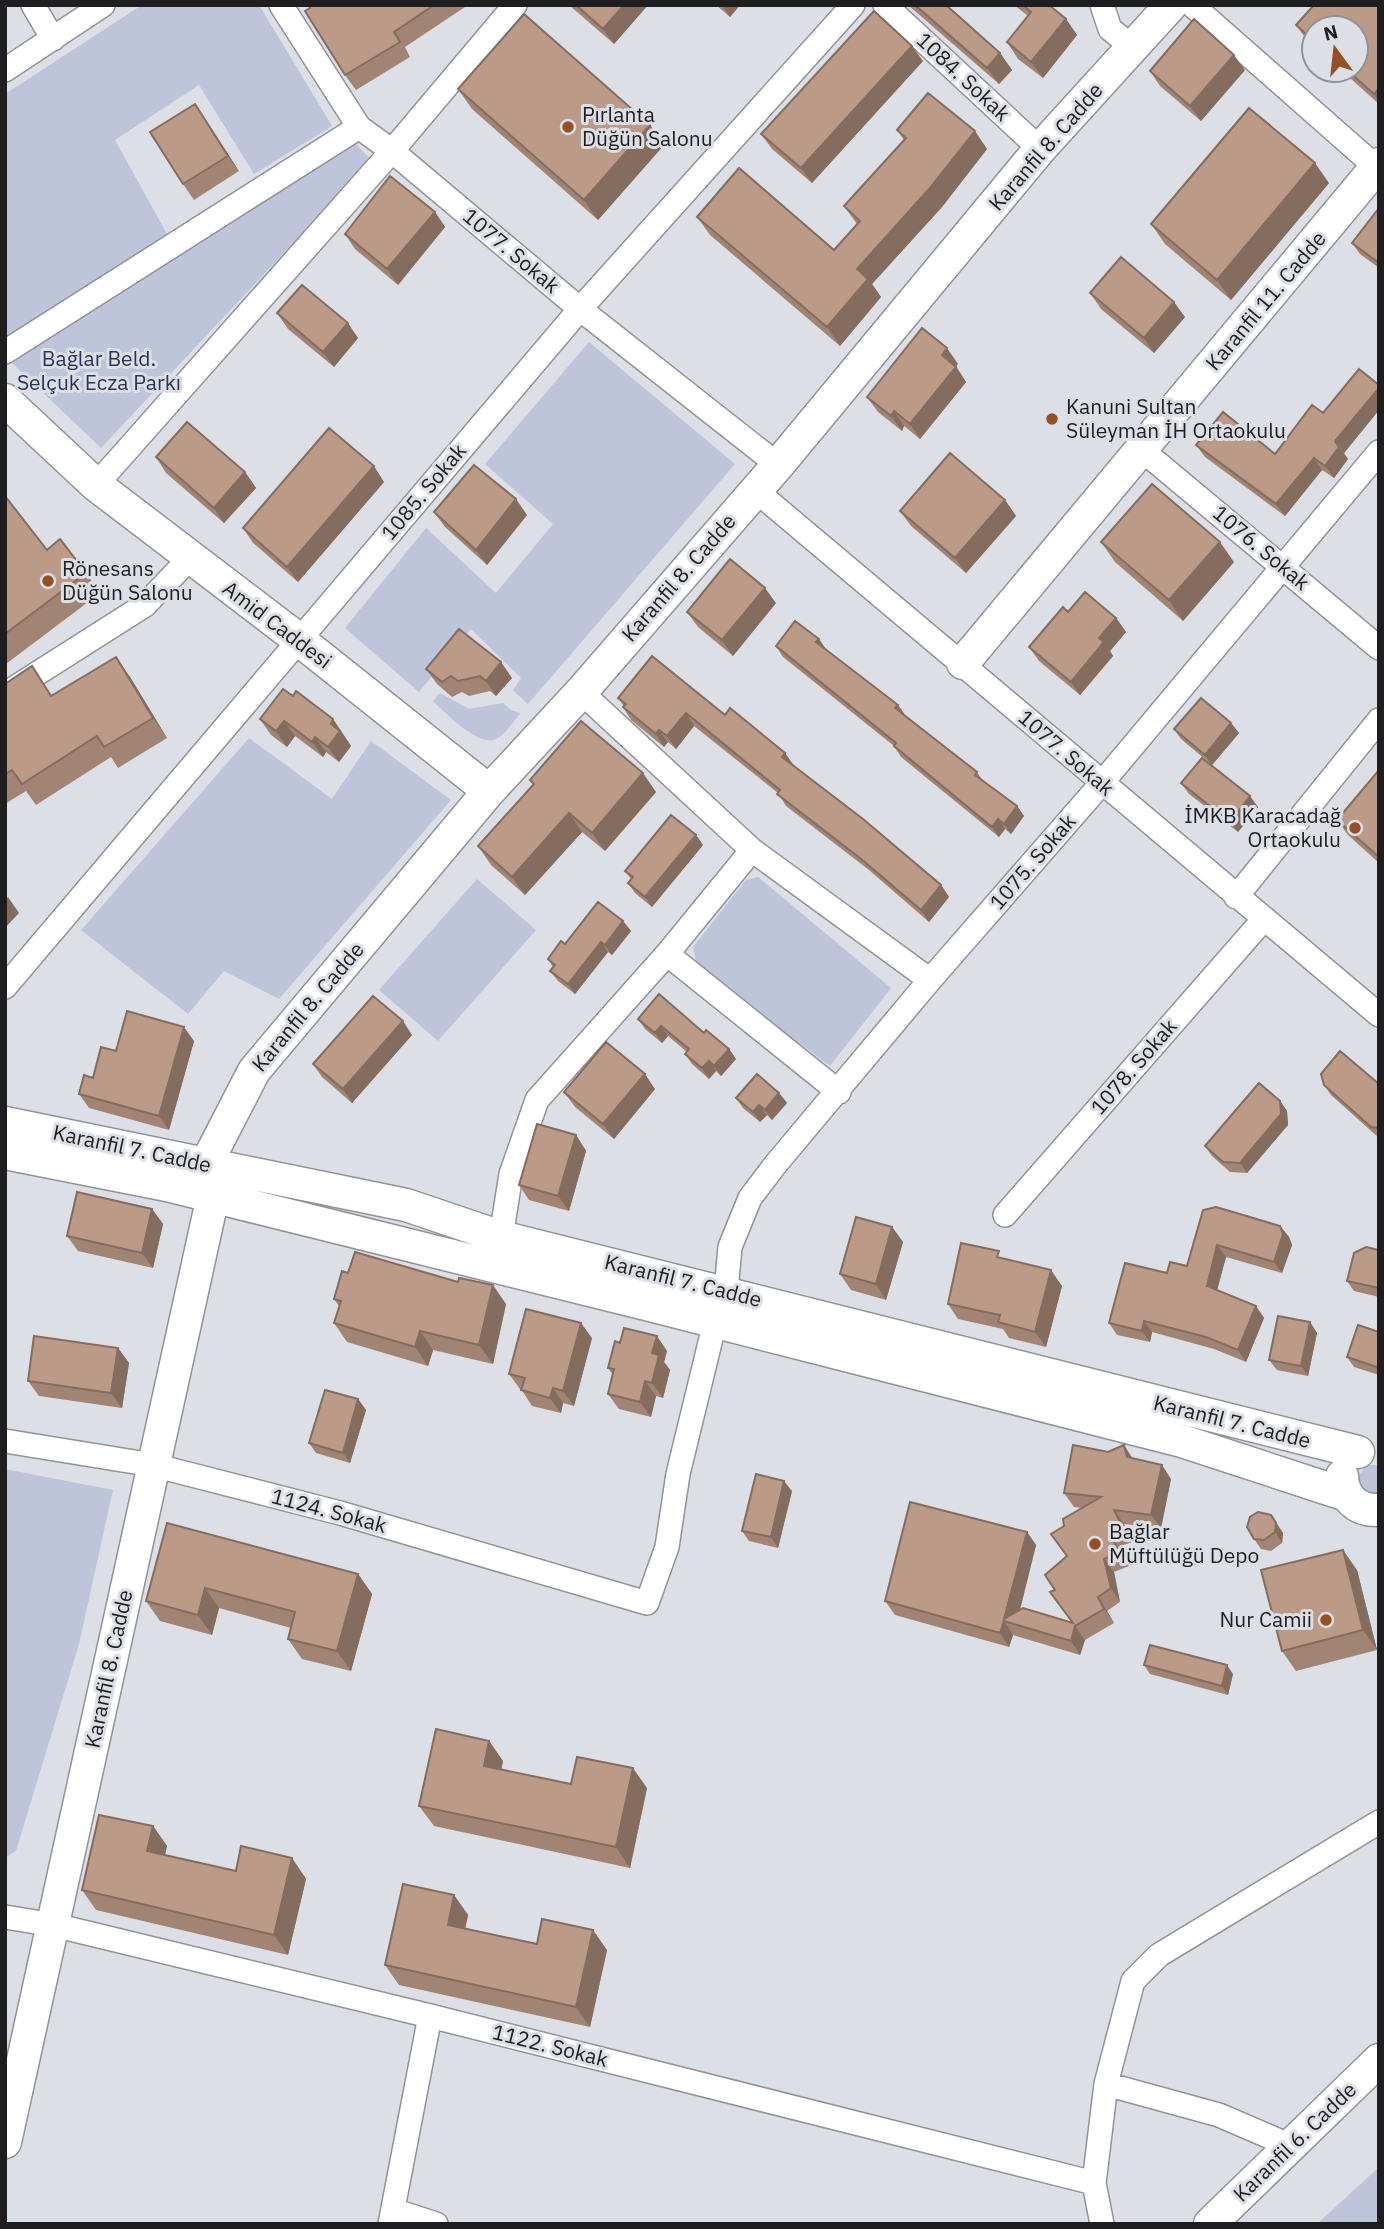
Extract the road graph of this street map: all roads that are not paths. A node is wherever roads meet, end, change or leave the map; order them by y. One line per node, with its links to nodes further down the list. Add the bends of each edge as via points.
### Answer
1 (33, 5): 10 (street)
2 (103, 5): 10 (street)
3 (281, 5): 13 (street, 1077. Sokak)
4 (515, 5): 15 (street)
5 (853, 5): 17 (street, 1085. Sokak)
6 (885, 5): 14 (street, 1084. Sokak)
7 (1102, 5): 11 (street, via 1110,29)
8 (1171, 5): 11 (street, Karanfil 8. Cadde)
9 (1192, 5): 16 (street)
10 (53, 39): 12 (street)
11 (1134, 48): 14 (street, Karanfil 8. Cadde)
12 (5, 70)
13 (359, 127): 15 (street, 1077. Sokak); 18 (street)
14 (1040, 149): 22 (street, Karanfil 8. Cadde)
15 (392, 151): 17 (street, 1077. Sokak); 23 (street)
16 (1377, 166): 20 (street, Karanfil 11. Cadde)
17 (580, 309): 22 (street, 1077. Sokak); 27 (street, 1085. Sokak)
18 (5, 352)
19 (5, 400): 23 (street, Amid Caddesi)
20 (1142, 450): 26 (street, 1076. Sokak); 29 (street, Karanfil 11. Cadde)
21 (1379, 452): 26 (street, 1075. Sokak)
22 (778, 465): 24 (street, Karanfil 8. Cadde)
23 (96, 485): 25 (street, Amid Caddesi)
24 (755, 489): 29 (street, 1077. Sokak); 30 (street, Karanfil 8. Cadde)
25 (190, 558): 27 (street, Amid Caddesi); 31 (street, via 145,605)
26 (1282, 566): 28 (street, 1076. Sokak); 33 (street, 1075. Sokak)
27 (298, 639): 34 (street, Amid Caddesi); 40 (street, 1085. Sokak)
28 (1379, 648)
29 (963, 663): 33 (street, 1077. Sokak)
30 (581, 692): 34 (street, Karanfil 8. Cadde); 35 (street)
31 (5, 694)
32 (1379, 720): 36 (street)
33 (1101, 784): 36 (street, 1077. Sokak); 39 (street, 1075. Sokak)
34 (489, 791): 45 (street, Karanfil 8. Cadde, via 254,1071)
35 (752, 850): 38 (street); 39 (street)
36 (1236, 897): 37 (street, 1077. Sokak)
37 (1263, 920): 41 (street, 1077. Sokak); 47 (street, 1078. Sokak)
38 (667, 954): 42 (street); 48 (street, via 537,1100 511,1174)
39 (930, 980): 42 (street, 1075. Sokak)
40 (5, 987)
41 (1379, 1015)
42 (839, 1092): 49 (street, 1075. Sokak, via 750,1198 730,1247)
43 (5, 1123): 45 (street, Karanfil 7. Cadde)
44 (5, 1153): 46 (street, Karanfil 7. Cadde)
45 (206, 1164): 48 (street, Karanfil 7. Cadde, via 406,1205)
46 (213, 1196): 50 (street, Karanfil 7. Cadde); 53 (street, Karanfil 8. Cadde)
47 (1005, 1214)
48 (501, 1237): 49 (street, Karanfil 7. Cadde)
49 (726, 1291): 52 (street, Karanfil 7. Cadde, via 928,1345)
50 (715, 1322): 53 (street, 1124. Sokak, via 678,1474 667,1547 647,1603 340,1513); 54 (street, Karanfil 7. Cadde, via 1182,1441)
51 (5, 1441): 53 (street, 1124. Sokak)
52 (1369, 1451): 54 (street, via 1345,1467)
53 (153, 1465): 58 (street, Karanfil 8. Cadde)
54 (1347, 1495): 55 (street, Karanfil 7. Cadde, via 1361,1508)
55 (1379, 1510)
56 (1379, 1822): 61 (street, via 1159,1955 1133,1981)
57 (5, 1917): 58 (street, 1122. Sokak)
58 (54, 1925): 59 (street, 1122. Sokak); 62 (street, Karanfil 8. Cadde)
59 (430, 2016): 64 (street, 1122. Sokak); 65 (street)
60 (1379, 2060): 63 (street, Karanfil 6. Cadde)
61 (1106, 2084): 63 (street, via 1219,2115); 64 (street)
62 (5, 2142)
63 (1290, 2146): 68 (street, Karanfil 6. Cadde)
64 (1094, 2183): 67 (street)
65 (391, 2217): 66 (street)
66 (436, 2224)
67 (1102, 2224)
68 (1210, 2224)

